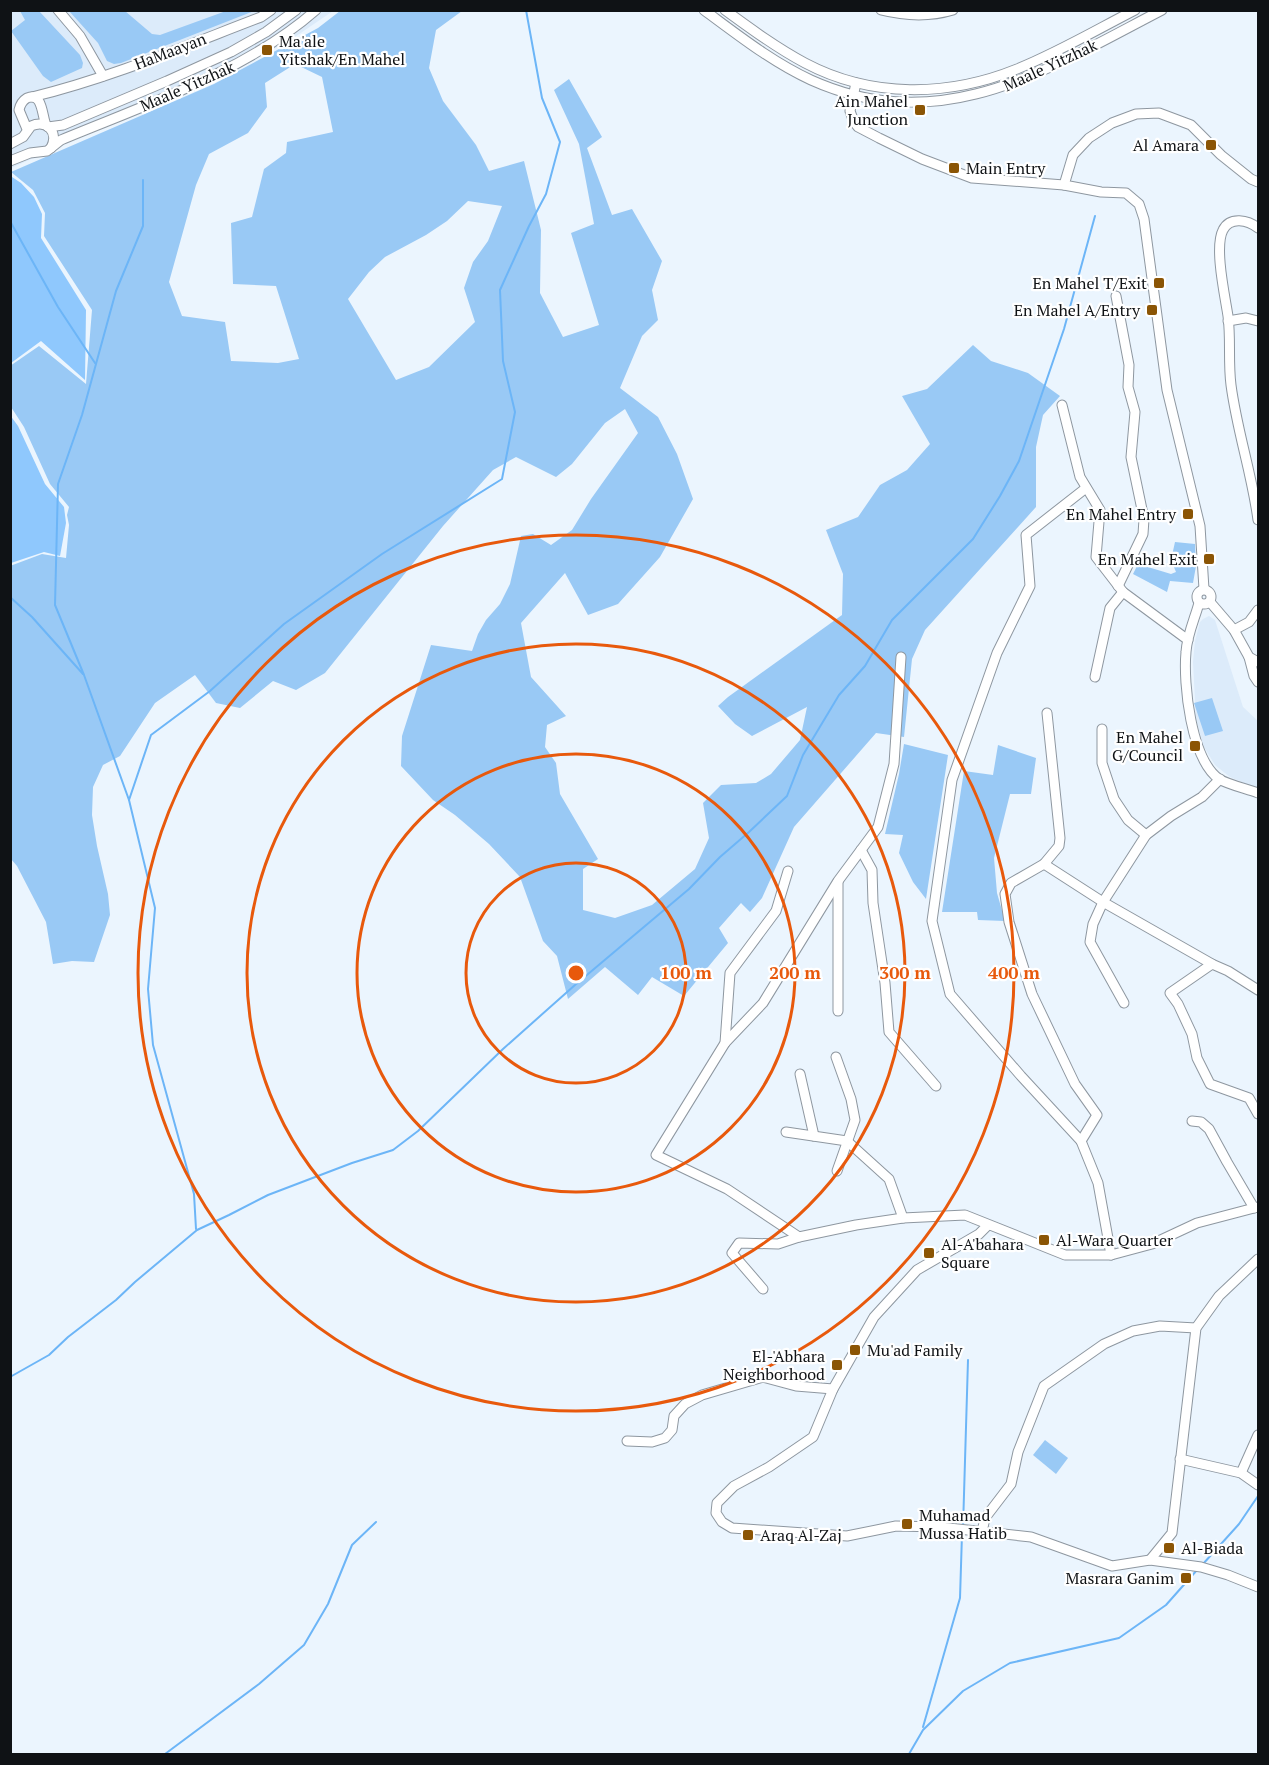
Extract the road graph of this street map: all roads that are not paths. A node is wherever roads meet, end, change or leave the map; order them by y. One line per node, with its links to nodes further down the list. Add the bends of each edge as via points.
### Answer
1 (58, 10): 11 (street, via 80,36)
2 (272, 10): 11 (street, HaMaayan)
3 (296, 10): 20 (street, Maale Yitzhak, via 266,32 206,63 63,125)
4 (316, 10): 23 (street, Maale Yitzhak, via 281,39 237,64 61,140)
5 (704, 10): 14 (street, Maale Yitzhak, via 770,57)
6 (725, 10): 12 (street, Maale Yitzhak, via 805,63)
7 (881, 10): 8 (street, via 927,15)
8 (954, 10)
9 (1135, 10): 12 (street, Maale Yitzhak, via 1041,58 988,79 919,90)
10 (1162, 10): 14 (street, Maale Yitzhak, via 1046,70 991,91 919,103)
11 (103, 76): 13 (street, HaMaayan)
12 (856, 83): 14 (street)
13 (67, 89): 15 (street, HaMaayan); 17 (street, HaMaayan, via 51,98)
14 (853, 95): 27 (street, via 850,111 858,127 922,159 972,178)
15 (32, 97): 16 (street, HaMaayan); 17 (street)
16 (21, 104): 18 (street); 19 (street)
17 (43, 109): 20 (street)
18 (10, 112): 19 (street)
19 (21, 117): 21 (street)
20 (47, 126): 21 (street, via 36,124); 23 (street, via 54,138)
21 (27, 131): 22 (street); 24 (street, via 26,144)
22 (10, 144)
23 (51, 148): 24 (street)
24 (38, 153): 25 (street)
25 (10, 161)
26 (1258, 182): 27 (street, via 1221,156 1191,125 1159,114 1136,114 1089,138 1073,155)
27 (1064, 185): 36 (street, via 1126,193 1139,204 1167,390 1200,525)
28 (1258, 228): 30 (street, via 1240,220 1223,229 1218,246)
29 (1116, 296): 35 (street, via 1135,412 1131,457 1144,519 1143,534)
30 (1228, 321): 31 (street); 34 (street, via 1231,384)
31 (1258, 321)
32 (1062, 405): 33 (street)
33 (1086, 488): 35 (street, via 1100,510 1096,557); 69 (street, via 1026,535 1030,586 997,652 952,780 932,921 950,994)
34 (1258, 520)
35 (1120, 589): 41 (street); 45 (street, via 1110,608)
36 (1204, 589): 37 (street, via 1210,592); 38 (street, via 1197,596)
37 (1210, 602): 38 (street); 40 (street)
38 (1199, 603): 41 (street)
39 (1258, 609): 40 (street, via 1249,622)
40 (1234, 630): 43 (street)
41 (1188, 640): 49 (street, via 1187,688 1192,727 1199,749)
42 (901, 657): 52 (street, via 894,764 878,827)
43 (1249, 657): 44 (street); 46 (street)
44 (1258, 662)
45 (1095, 677)
46 (1258, 682)
47 (1047, 713): 53 (street, via 1060,838 1059,846)
48 (1102, 729): 51 (street, via 1102,763 1114,799 1128,820)
49 (1220, 779): 50 (street); 51 (street, via 1202,797)
50 (1258, 793)
51 (1146, 835): 56 (street)
52 (861, 850): 55 (street); 64 (street, via 872,870 889,1032)
53 (1044, 864): 56 (street); 69 (street, via 1011,883 1005,894 1008,922 1032,994 1076,1084 1097,1115)
54 (788, 871): 61 (street, via 776,911 730,973)
55 (838, 881): 60 (street); 61 (street, via 763,1003)
56 (1103, 902): 57 (street); 59 (street, via 1090,942)
57 (1212, 964): 58 (street); 65 (street, via 1170,993 1183,1014 1210,1084 1249,1098)
58 (1258, 990)
59 (1124, 1002)
60 (838, 1011)
61 (725, 1043): 75 (street, via 656,1155 727,1189)
62 (836, 1057): 70 (street, via 855,1120)
63 (800, 1074): 68 (street)
64 (936, 1086)
65 (1258, 1114)
66 (1192, 1121): 72 (street, via 1209,1129)
67 (786, 1132): 68 (street)
68 (814, 1136): 70 (street)
69 (1081, 1141): 76 (street, via 1098,1183)
70 (847, 1142): 71 (street); 73 (street, via 889,1179)
71 (837, 1171)
72 (1256, 1207): 76 (street, via 1197,1223 1152,1244)
73 (903, 1218): 74 (street, via 965,1215); 75 (street)
74 (988, 1225): 76 (street, via 1065,1255); 80 (street, via 917,1270 874,1317)
75 (799, 1237): 78 (street, via 778,1244 739,1243 732,1253)
76 (1112, 1255)
77 (1258, 1260): 79 (street, via 1219,1296)
78 (763, 1289)
79 (1196, 1328): 83 (street); 86 (street, via 1160,1326 1132,1331 1104,1344 1044,1386 1018,1452 1011,1484 985,1518)
80 (833, 1389): 82 (street, via 796,1386 763,1377 685,1404 674,1416 672,1430 665,1438); 86 (street, via 813,1437 734,1486 717,1503 716,1513 722,1522 732,1528 847,1536 896,1526)
81 (1258, 1435): 84 (street)
82 (627, 1441)
83 (1180, 1459): 84 (street); 87 (street, via 1172,1533)
84 (1241, 1473): 85 (street)
85 (1258, 1485)
86 (982, 1532): 87 (street, via 1031,1537 1112,1566)
87 (1150, 1560): 88 (street, via 1201,1567)
88 (1258, 1587)

